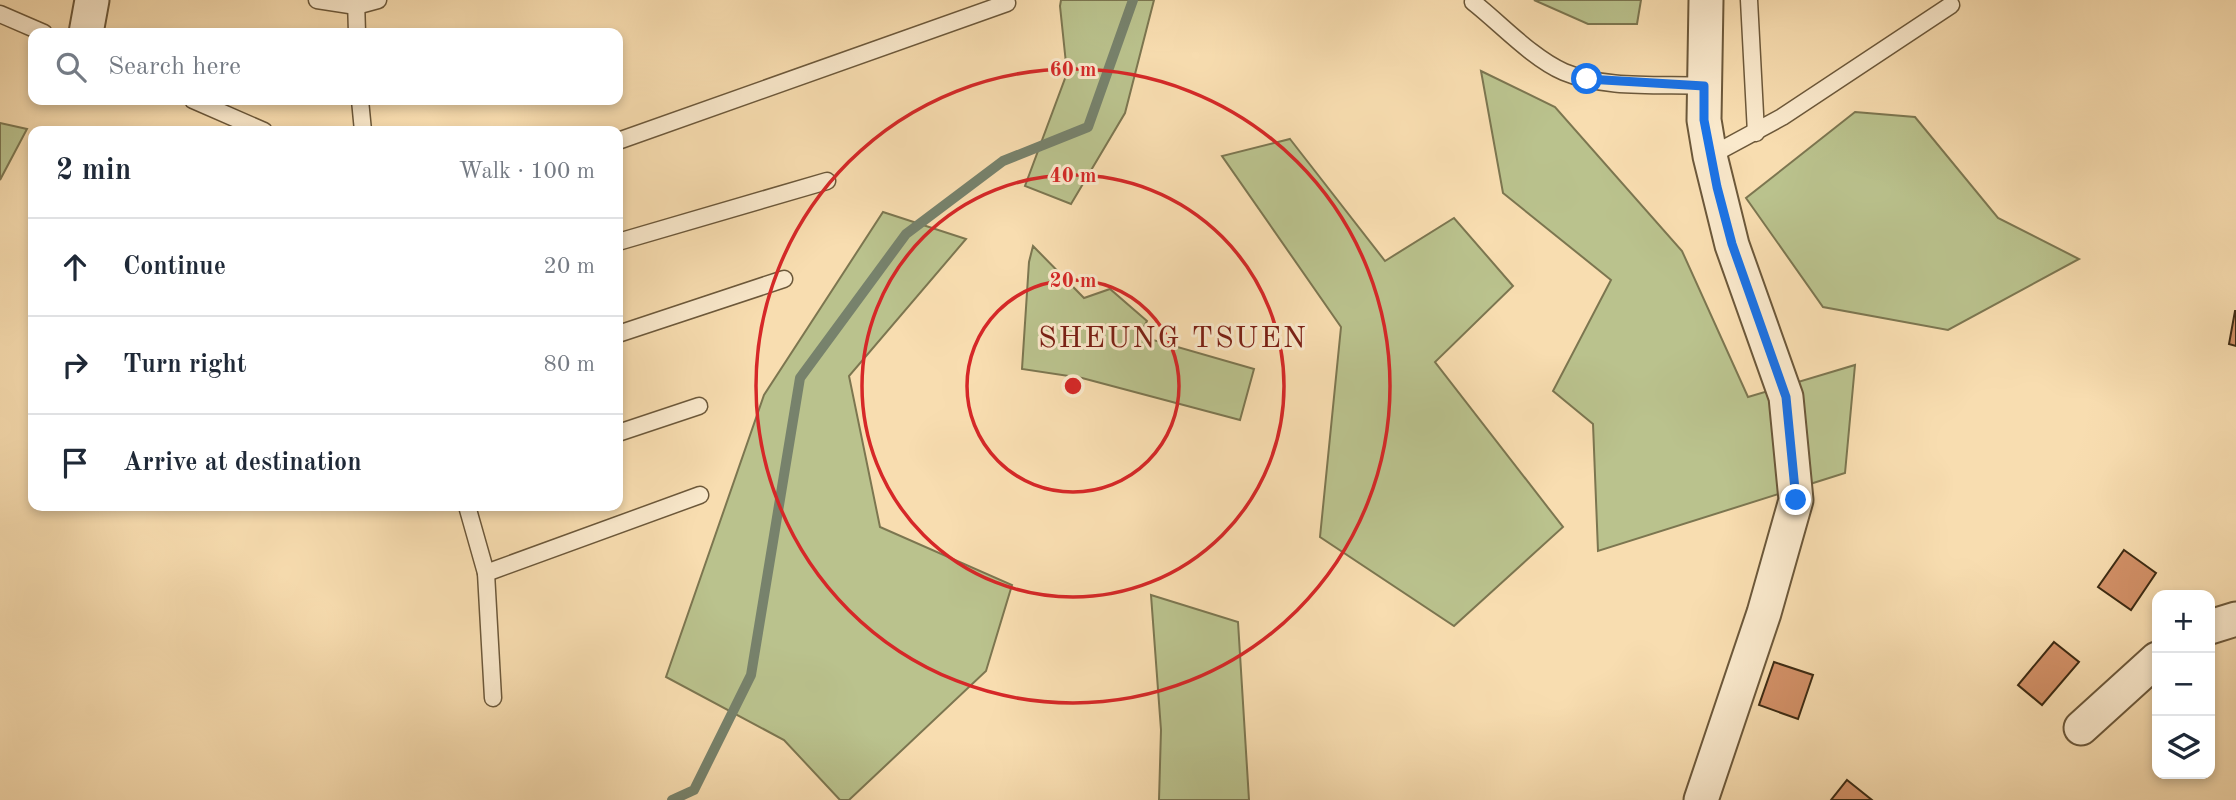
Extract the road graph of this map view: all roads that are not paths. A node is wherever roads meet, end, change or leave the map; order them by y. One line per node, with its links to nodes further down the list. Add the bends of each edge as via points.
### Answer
1 (92, 0): 12 (street)
2 (317, 0): 7 (lane)
3 (378, 0): 7 (lane)
4 (1706, 0): 14 (street)
5 (1749, 0): 19 (lane)
6 (1474, 2): 14 (lane, via 1544,61 1564,72 1604,82)
7 (356, 3): 13 (lane)
8 (1007, 3): 20 (lane)
9 (1951, 5): 19 (lane)
10 (0, 14): 11 (lane)
11 (32, 28)
12 (87, 28)
13 (357, 28)
14 (1704, 86): 21 (street)
15 (204, 105): 17 (lane)
16 (360, 105): 18 (lane)
17 (253, 126)
18 (363, 126)
19 (1756, 133): 21 (lane)
20 (623, 139)
21 (1710, 156): 36 (street, via 1732,244 1786,397 1796,500 1764,613)
22 (827, 181): 23 (lane)
23 (623, 241)
24 (785, 279): 25 (lane)
25 (623, 332)
26 (699, 406): 27 (lane)
27 (623, 431)
28 (700, 495): 30 (lane)
29 (468, 511): 30 (lane)
30 (486, 573): 34 (lane)
31 (2236, 619): 32 (street)
32 (2215, 625)
33 (2152, 664): 35 (street)
34 (493, 698)
35 (2081, 728)
36 (1701, 800)

